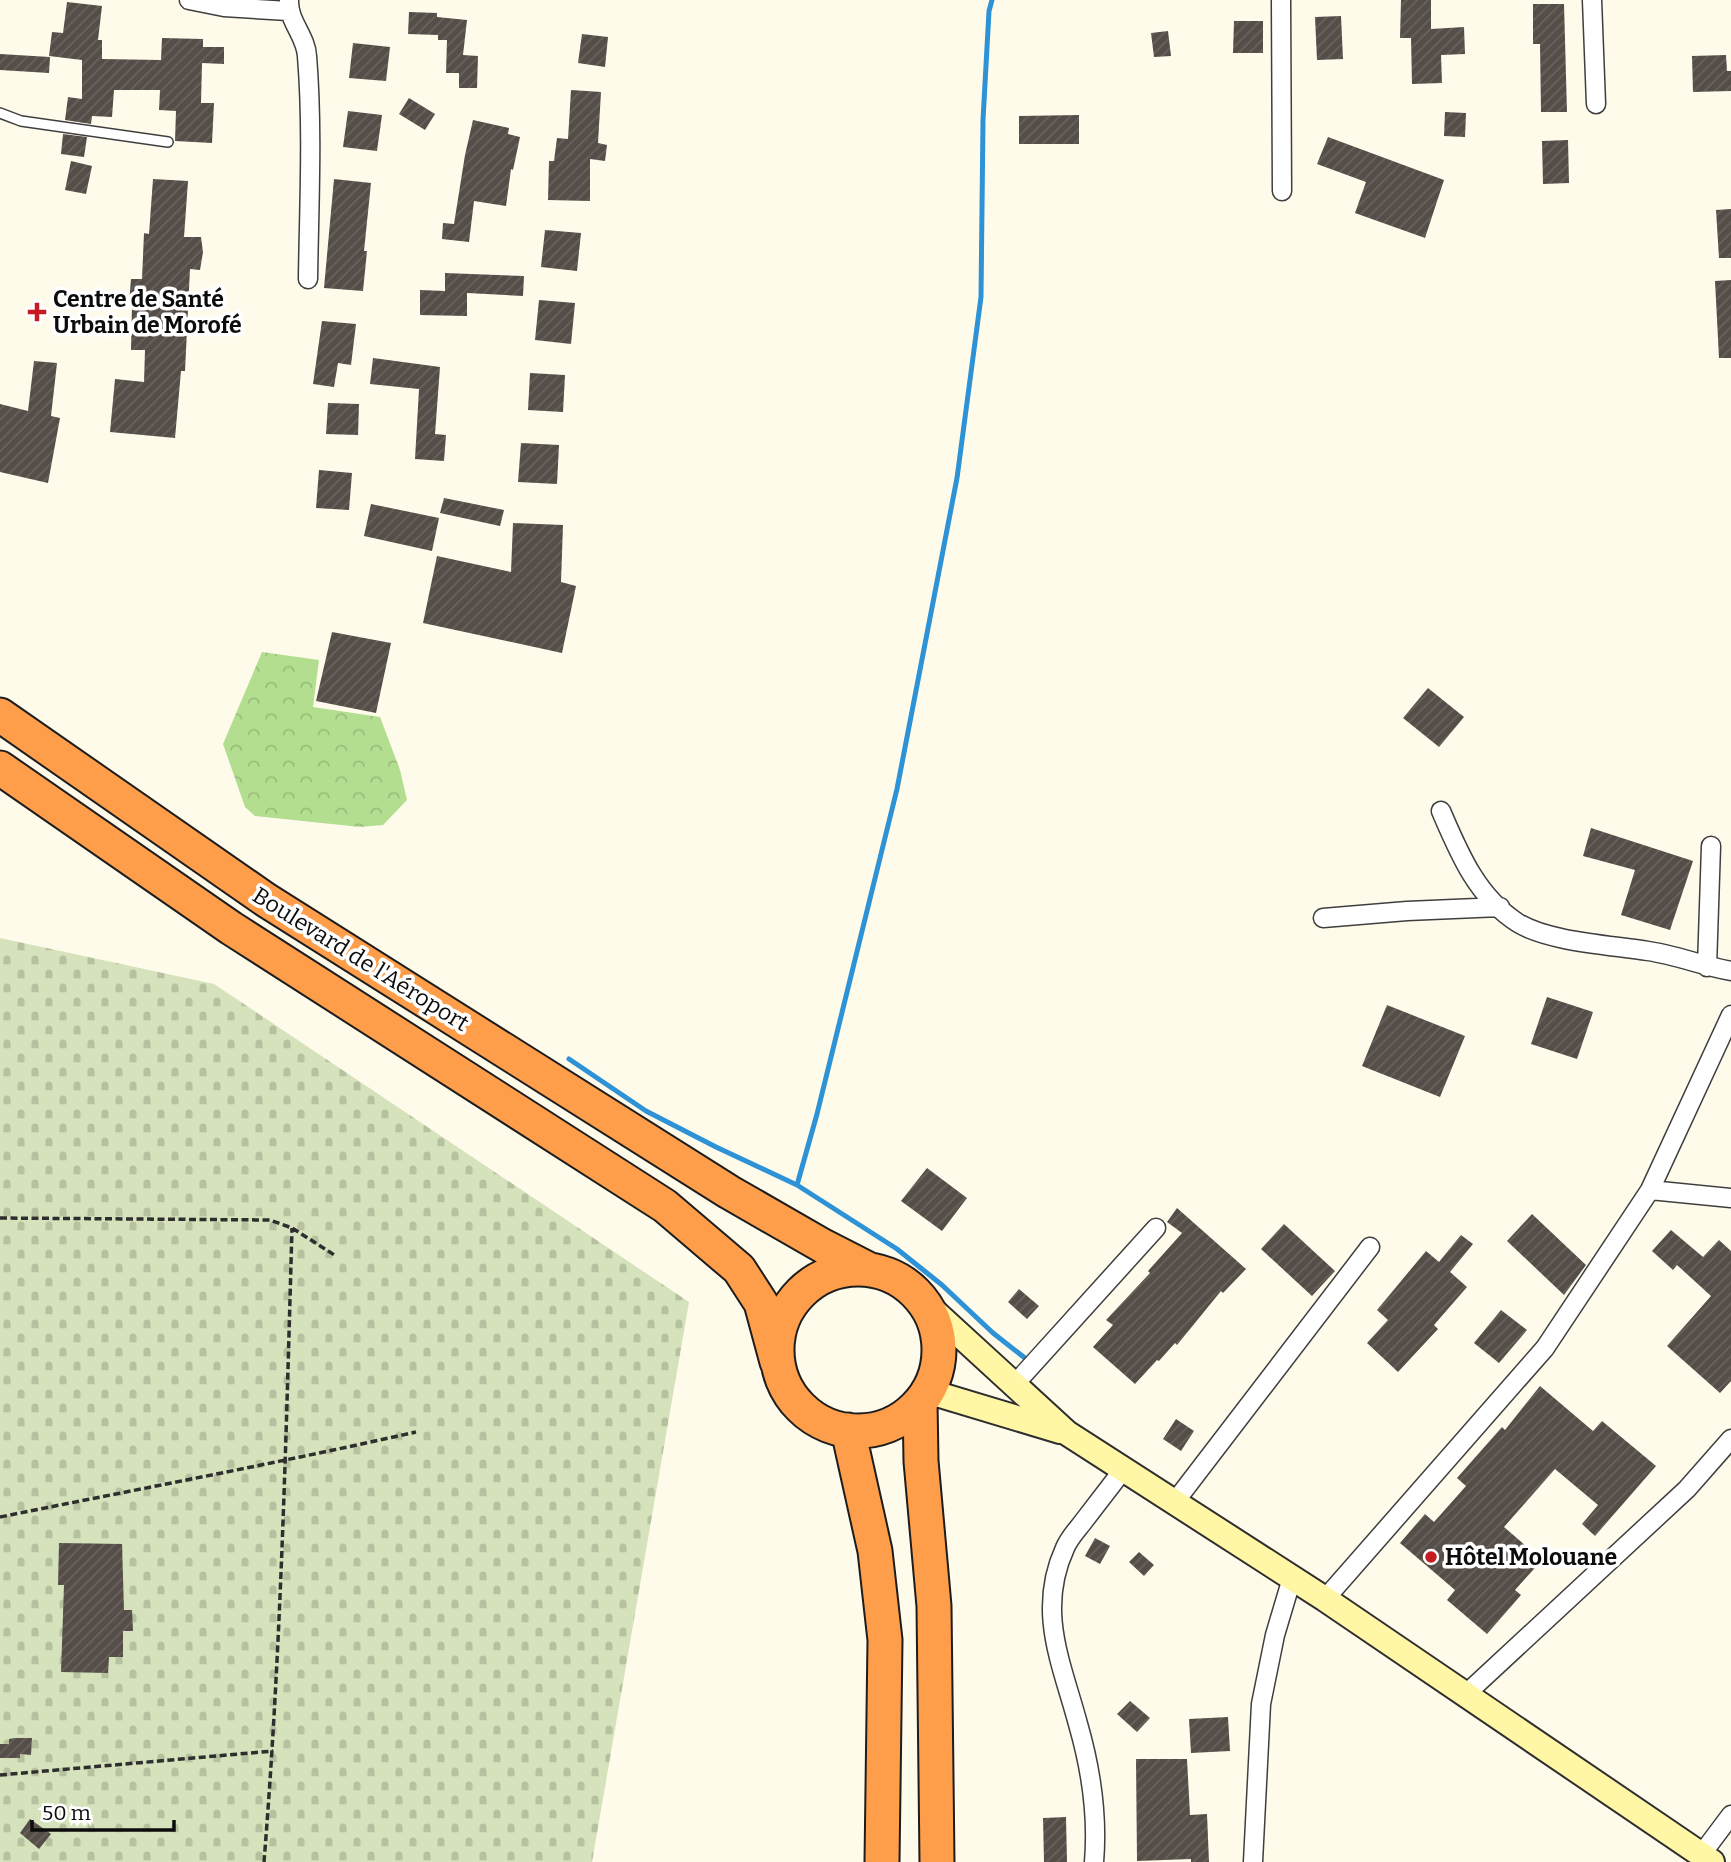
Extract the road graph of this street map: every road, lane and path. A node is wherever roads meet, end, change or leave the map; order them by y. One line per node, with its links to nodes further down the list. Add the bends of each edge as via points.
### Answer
1 (189, 0): 4 (street, via 224,7)
2 (1281, 0): 8 (street)
3 (1592, 0): 5 (street)
4 (289, 5): 9 (street, via 307,51)
5 (1596, 104)
6 (0, 113): 7 (lane, via 21,121)
7 (168, 142)
8 (1282, 191)
9 (308, 279)
10 (0, 715): 26 (highway, Boulevard de l'Aéroport, via 266,900 729,1192)
11 (0, 768): 28 (highway, Boulevard de l'Aéroport, via 231,928 665,1206 739,1269 761,1303)
12 (1441, 811): 14 (street, via 1483,893)
13 (1711, 846): 16 (street)
14 (1500, 907): 15 (street); 16 (street, via 1519,923 1556,937 1661,953)
15 (1323, 918)
16 (1707, 967): 17 (street)
17 (1731, 971)
18 (1731, 1015): 19 (street)
19 (1650, 1190): 20 (street); 40 (street, via 1545,1348)
20 (1731, 1198)
21 (0, 1218): 22 (path, via 270,1220)
22 (292, 1228): 25 (path); 35 (path)
23 (1156, 1228): 29 (street)
24 (1370, 1247): 37 (street)
25 (336, 1256)
26 (868, 1269): 27 (highway, via 890,1275); 28 (highway, via 843,1270 819,1278 799,1293 785,1313 777,1337)
27 (924, 1302): 29 (street); 30 (highway, via 936,1326 939,1353 934,1379)
28 (777, 1362): 31 (highway, via 785,1387 801,1408 823,1423)
29 (1014, 1384): 33 (street)
30 (923, 1397): 31 (highway, via 900,1419 875,1429); 33 (street); 48 (highway, via 921,1461 934,1606)
31 (848, 1430): 47 (highway, via 876,1551 885,1640)
32 (416, 1432): 35 (path)
33 (1067, 1433): 36 (street)
34 (1731, 1439): 41 (street, via 1687,1489)
35 (286, 1461): 38 (path); 42 (path)
36 (1122, 1470): 37 (street); 49 (street, via 1066,1545 1056,1568 1051,1613 1055,1648 1090,1771 1097,1829)
37 (1174, 1503): 39 (street)
38 (0, 1517)
39 (1292, 1578): 40 (street); 50 (street, via 1261,1704)
40 (1325, 1600): 41 (street)
41 (1466, 1695): 45 (street)
42 (273, 1751): 43 (path); 46 (path)
43 (0, 1775)
44 (1731, 1815): 45 (street)
45 (1707, 1858)
46 (264, 1862)
47 (882, 1862)
48 (937, 1862)
49 (1094, 1862)
50 (1253, 1862)

